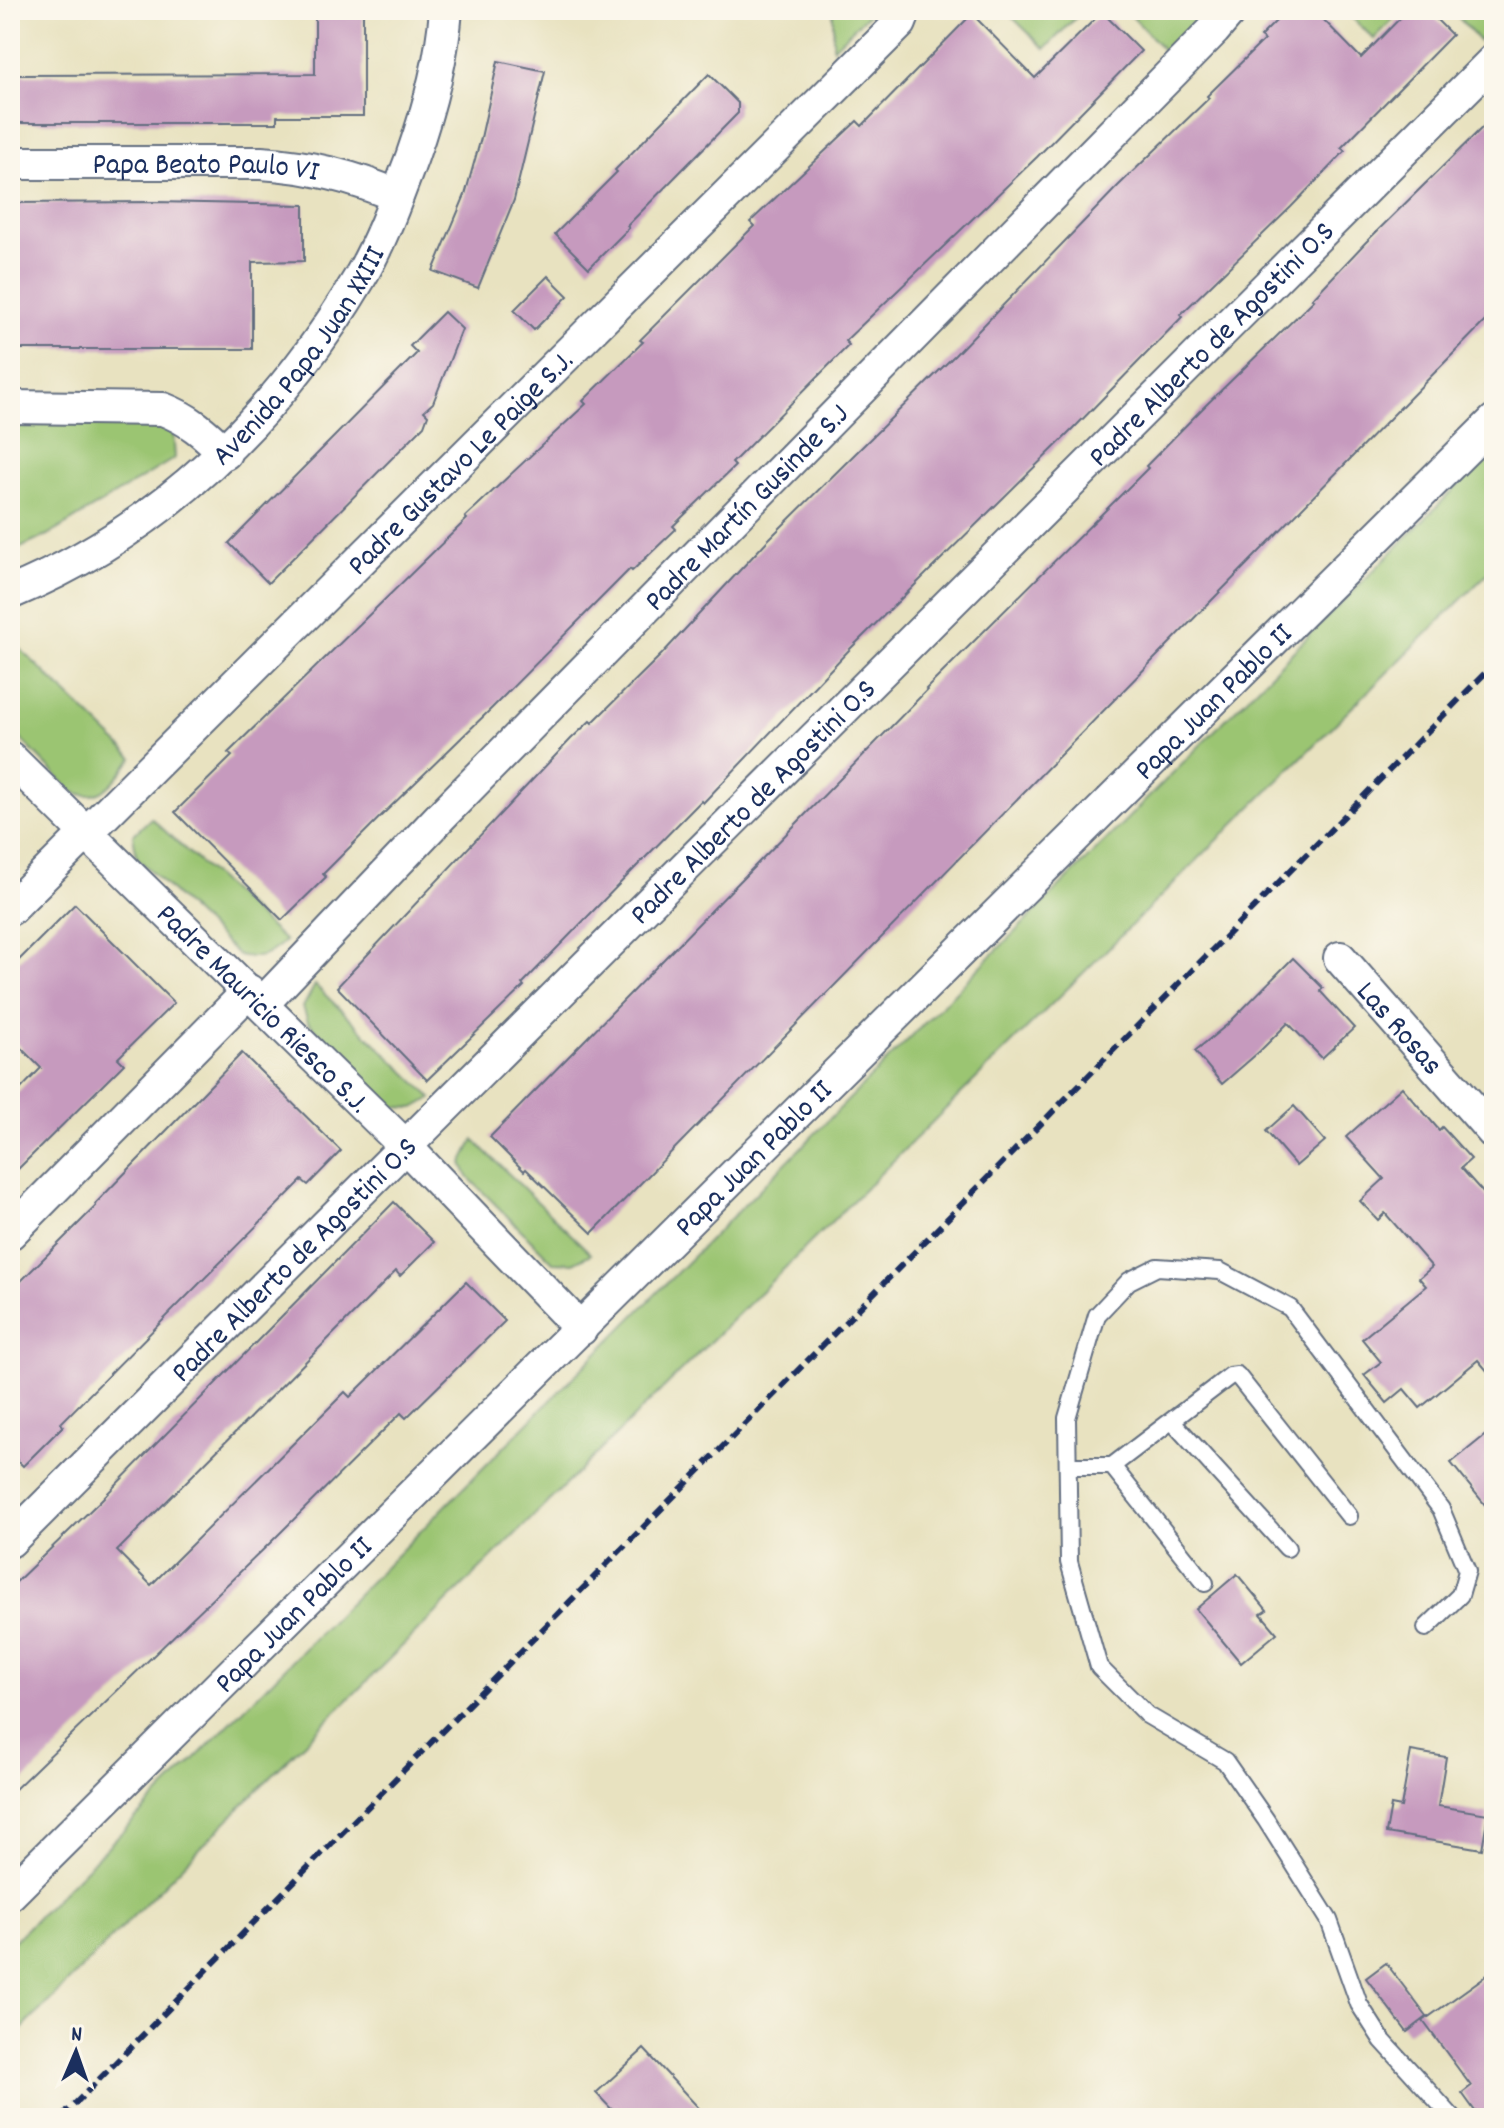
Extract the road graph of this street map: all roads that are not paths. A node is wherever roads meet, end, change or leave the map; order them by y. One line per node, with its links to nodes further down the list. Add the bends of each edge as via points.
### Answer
1 (446, 10): 6 (street, Avenida Papa Juan XXIII, via 429,109)
2 (905, 10): 12 (street, Padre Gustavo Le Paige S.J., via 900,23)
3 (1231, 10): 15 (street, Padre Martín Gusinde S.J, via 441,816)
4 (1494, 60): 17 (street, Padre Alberto de Agostini O.S)
5 (10, 163): 6 (street, Papa Beato Paulo VI, via 298,166)
6 (397, 196): 9 (street, Avenida Papa Juan XXIII, via 361,277 286,386)
7 (10, 407): 9 (street, via 163,409 198,426)
8 (1494, 421): 19 (street, Papa Juan Pablo II)
9 (225, 453): 10 (street, Avenida Papa Juan XXIII, via 119,538)
10 (10, 593)
11 (10, 758): 12 (street, Padre Mauricio Riesco S.J.)
12 (87, 832): 13 (street, Padre Gustavo Le Paige S.J.); 15 (street, Padre Mauricio Riesco S.J.)
13 (10, 909)
14 (1340, 958): 16 (street, Las Rosas)
15 (255, 998): 17 (street, Padre Mauricio Riesco S.J.); 18 (street, Padre Martín Gusinde S.J)
16 (1494, 1133)
17 (405, 1146): 19 (street, Padre Mauricio Riesco S.J.); 24 (street, Padre Alberto de Agostini O.S)
18 (10, 1233)
19 (581, 1329): 28 (street, Papa Juan Pablo II)
20 (1172, 1421): 22 (lane); 23 (lane, via 1237,1375); 25 (lane)
21 (1068, 1466): 22 (lane); 27 (lane, via 1067,1418 1097,1315 1129,1281 1157,1267 1220,1271 1290,1308 1441,1509 1467,1571 1460,1595); 29 (lane, via 1069,1562 1099,1667 1147,1715 1225,1761 1329,1920 1359,2004 1382,2040)
22 (1112, 1466): 26 (lane)
23 (1349, 1516)
24 (10, 1541)
25 (1287, 1548)
26 (1205, 1583)
27 (1426, 1628)
28 (10, 1894)
29 (1453, 2118)

